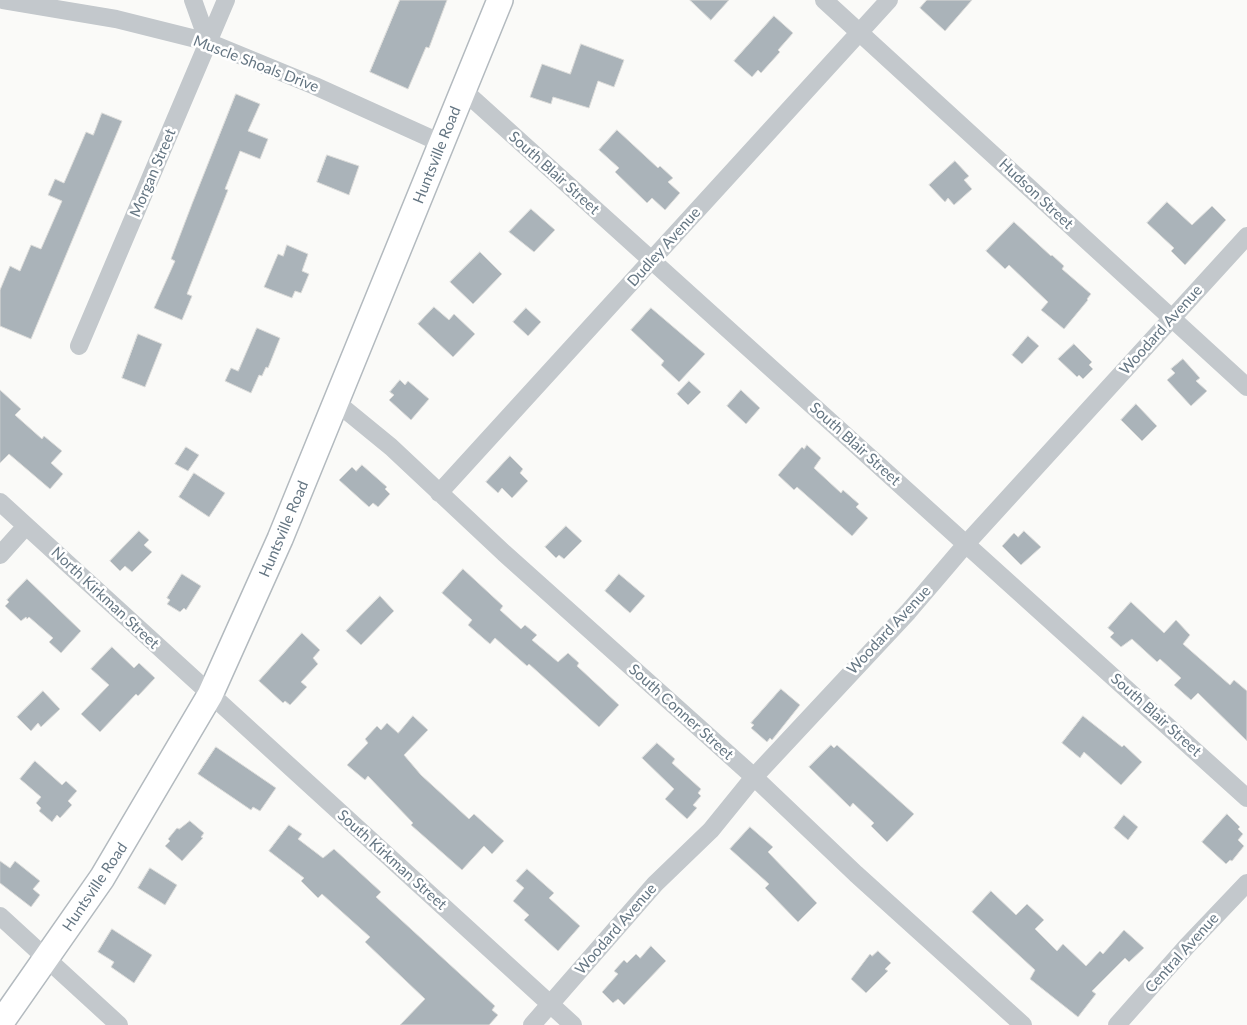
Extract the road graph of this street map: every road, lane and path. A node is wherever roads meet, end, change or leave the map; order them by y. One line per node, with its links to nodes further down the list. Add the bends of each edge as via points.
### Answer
1 (3, 0): 8 (street, Muscle Shoals Drive, via 116,19)
2 (193, 0): 8 (street)
3 (226, 0): 8 (street, Morgan Street)
4 (500, 0): 9 (main road, Huntsville Road)
5 (824, 0): 7 (street, Hudson Street)
6 (889, 0): 7 (street, Dudley Avenue)
7 (859, 32): 12 (street, Dudley Avenue); 13 (street, Hudson Street)
8 (208, 42): 10 (street, Muscle Shoals Drive); 14 (street, Morgan Street)
9 (463, 90): 10 (main road, Huntsville Road); 12 (street, South Blair Street)
10 (441, 143): 16 (main road, Huntsville Road)
11 (1247, 236): 13 (street, Woodard Avenue)
12 (652, 260): 17 (street, Dudley Avenue); 20 (street, South Blair Street)
13 (1173, 319): 15 (street, Hudson Street); 20 (street, Woodard Avenue)
14 (79, 346)
15 (1247, 388)
16 (336, 402): 17 (street, South Conner Street, via 391,447); 22 (main road, Huntsville Road, via 261,584)
17 (439, 493): 23 (street, South Conner Street)
18 (0, 502): 19 (street, North Kirkman Street)
19 (26, 526): 21 (street); 22 (street, North Kirkman Street)
20 (966, 544): 23 (street, Woodard Avenue, via 908,612); 24 (street, South Blair Street)
21 (0, 554)
22 (210, 695): 27 (main road, Huntsville Road, via 128,837); 28 (street, South Kirkman Street)
23 (754, 777): 28 (street, Woodard Avenue, via 706,835 655,884); 33 (street, South Conner Street)
24 (1247, 798)
25 (1247, 883): 34 (street, Central Avenue)
26 (0, 916): 27 (street)
27 (46, 959): 29 (main road, Huntsville Road); 30 (street)
28 (551, 1004): 31 (street, Woodard Avenue); 32 (street, South Kirkman Street)
29 (0, 1024)
30 (119, 1025)
31 (532, 1025)
32 (573, 1025)
33 (1023, 1025)
34 (1117, 1025)

